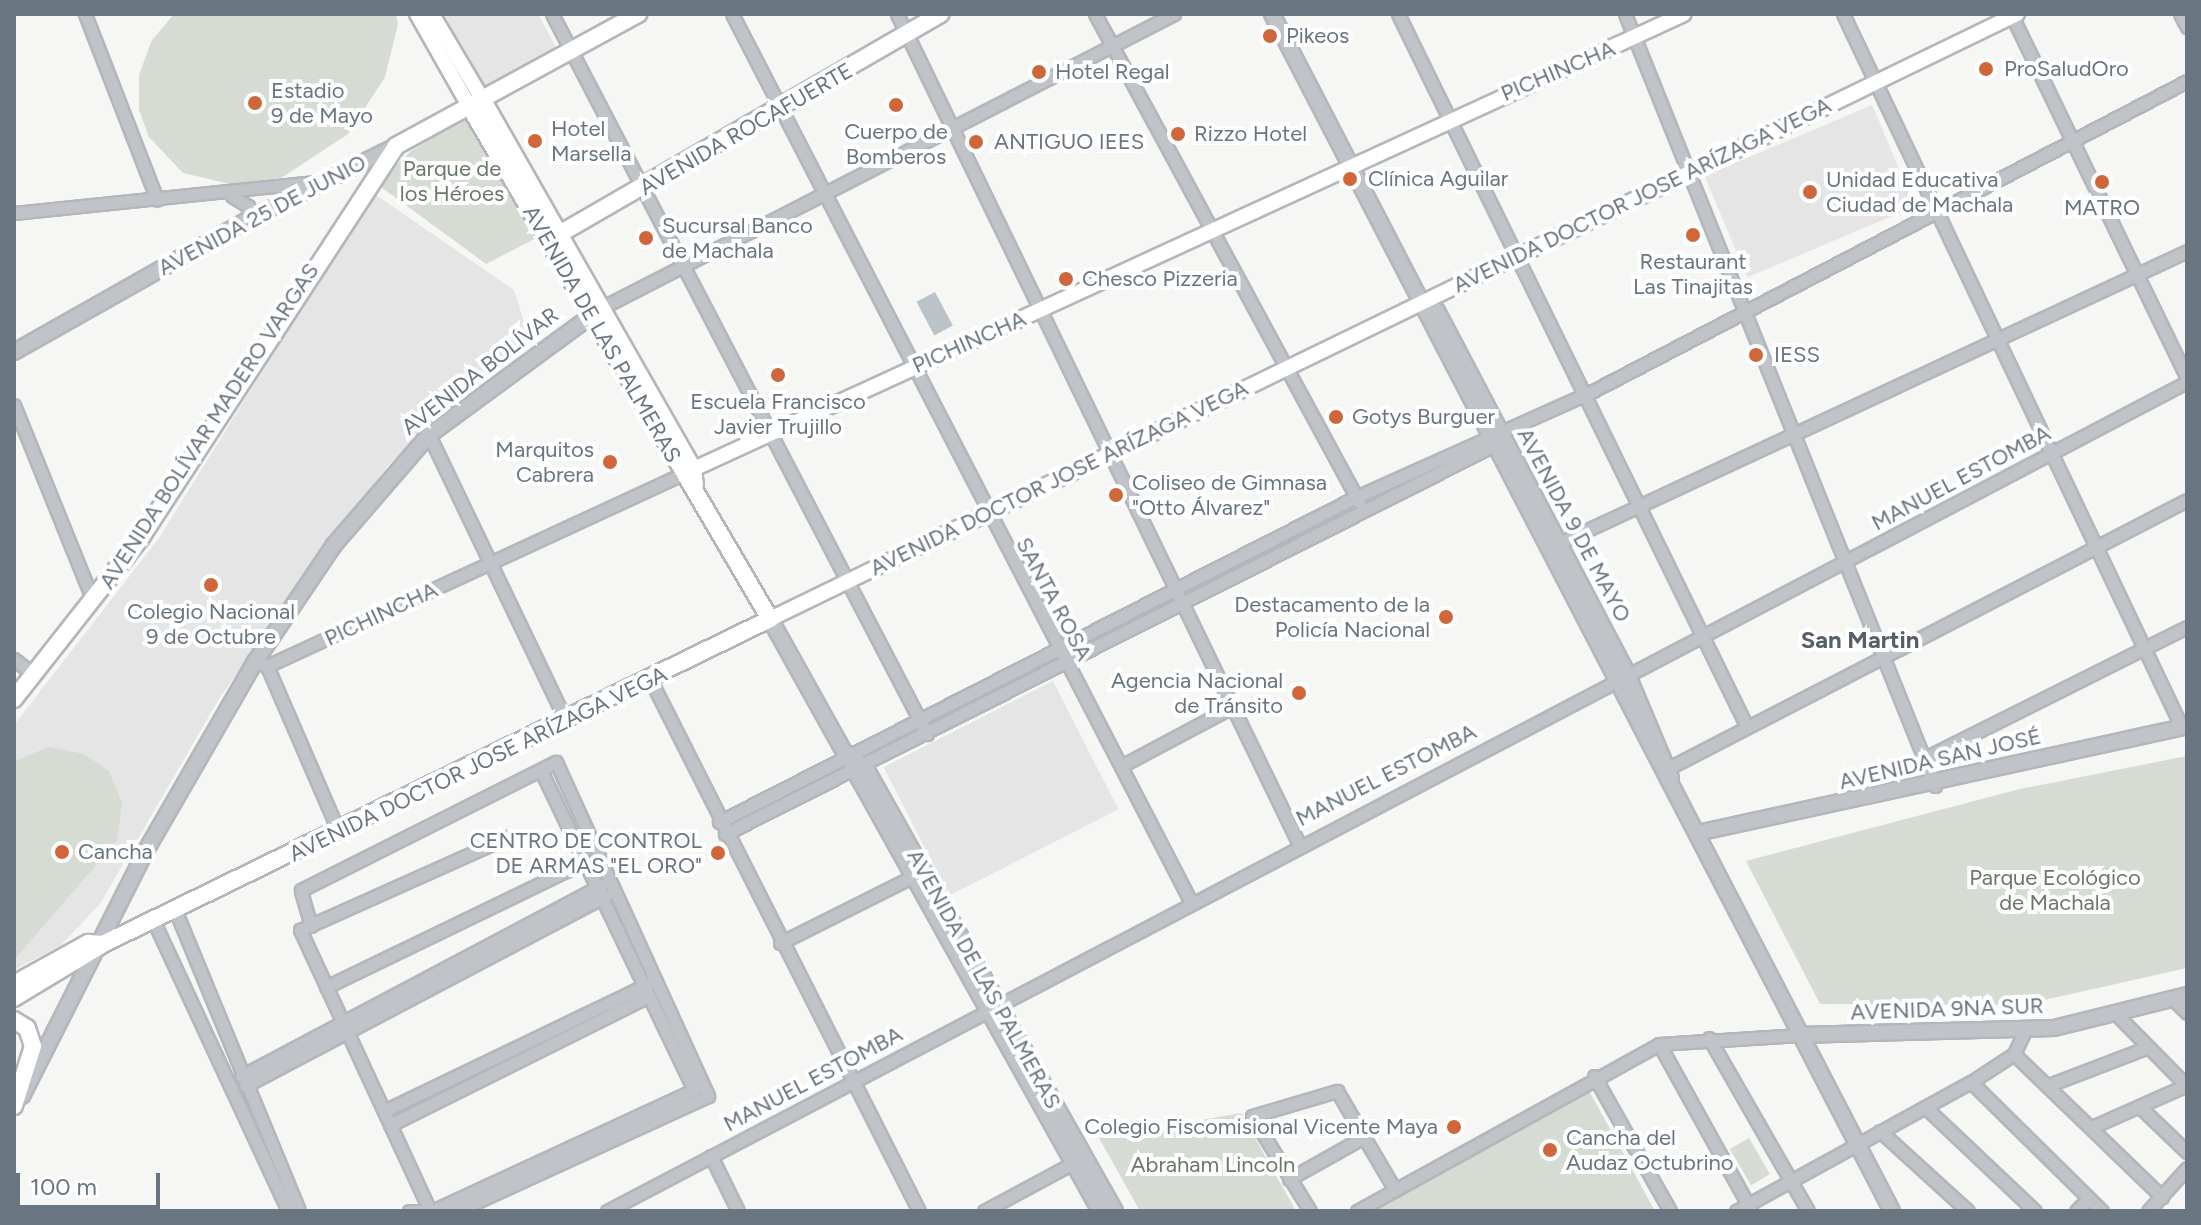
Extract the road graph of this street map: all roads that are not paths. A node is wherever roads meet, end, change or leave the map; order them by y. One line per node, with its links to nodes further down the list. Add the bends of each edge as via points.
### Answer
1 (85, 14): 37 (street)
2 (417, 14): 25 (main road, AVENIDA DE LAS PALMERAS)
3 (432, 14): 25 (main road, AVENIDA DE LAS PALMERAS)
4 (552, 14): 22 (street)
5 (638, 14): 22 (main road, AVENIDA 25 DE JUNIO)
6 (732, 14): 26 (street, SANTA ROSA)
7 (897, 14): 19 (street)
8 (940, 14): 19 (main road, AVENIDA ROCAFUERTE)
9 (1095, 14): 21 (street)
10 (1174, 14): 21 (street, AVENIDA BOLÍVAR)
11 (1272, 14): 31 (street, AVENIDA 9 DE MAYO)
12 (1398, 14): 27 (street)
13 (1625, 14): 20 (street)
14 (1684, 14): 20 (main road, PICHINCHA)
15 (1843, 14): 23 (street)
16 (2180, 14): 18 (street)
17 (2013, 15): 23 (main road, AVENIDA DOCTOR JOSE ARÍZAGA VEGA); 29 (street)
18 (2187, 27)
19 (907, 33): 26 (main road, AVENIDA ROCAFUERTE); 28 (street)
20 (1634, 38): 27 (main road, PICHINCHA); 32 (street)
21 (1114, 46): 28 (street, AVENIDA BOLÍVAR); 41 (street)
22 (571, 50): 25 (main road, AVENIDA 25 DE JUNIO); 34 (street)
23 (1877, 81): 32 (main road, AVENIDA DOCTOR JOSE ARÍZAGA VEGA); 38 (street)
24 (2187, 81): 29 (street)
25 (475, 100): 30 (main road, AVENIDA 25 DE JUNIO); 42 (main road, AVENIDA DE LAS PALMERAS)
26 (781, 110): 34 (main road, AVENIDA ROCAFUERTE); 36 (street, SANTA ROSA)
27 (1449, 117): 31 (main road, PICHINCHA); 44 (street)
28 (952, 134): 36 (street, AVENIDA BOLÍVAR); 50 (street)
29 (2070, 138): 38 (street); 46 (street)
30 (396, 146): 33 (street, AVENIDA 25 DE JUNIO); 76 (main road, AVENIDA BOLÍVAR MADERO VARGAS)
31 (1350, 164): 41 (main road, PICHINCHA); 47 (street, AVENIDA 9 DE MAYO)
32 (1691, 169): 44 (main road, AVENIDA DOCTOR JOSE ARÍZAGA VEGA); 48 (street)
33 (320, 181): 35 (street); 40 (street, AVENIDA 25 DE JUNIO)
34 (643, 189): 42 (main road, AVENIDA ROCAFUERTE); 45 (street)
35 (232, 196): 37 (street); 40 (street, via 248,206)
36 (825, 198): 45 (street, AVENIDA BOLÍVAR); 53 (street, SANTA ROSA)
37 (157, 200): 39 (street)
38 (1936, 211): 48 (street); 51 (street)
39 (14, 213)
40 (249, 219): 52 (street, AVENIDA 25 DE JUNIO)
41 (1212, 227): 50 (main road, PICHINCHA); 54 (street)
42 (555, 237): 49 (main road, AVENIDA DE LAS PALMERAS)
43 (2187, 251): 46 (street)
44 (1518, 253): 47 (main road, AVENIDA DOCTOR JOSE ARÍZAGA VEGA); 56 (street)
45 (688, 267): 49 (street, AVENIDA BOLÍVAR); 59 (street)
46 (2135, 275): 51 (street); 55 (street)
47 (1422, 302): 54 (main road, AVENIDA DOCTOR JOSE ARÍZAGA VEGA); 61 (street, AVENIDA 9 DE MAYO)
48 (1748, 309): 56 (street); 58 (street)
49 (598, 310): 60 (street, AVENIDA BOLÍVAR); 64 (main road, AVENIDA DE LAS PALMERAS)
50 (1038, 312): 53 (main road, PICHINCHA); 63 (street)
51 (1997, 340): 58 (street); 62 (street)
52 (14, 352)
53 (915, 365): 59 (main road, PICHINCHA); 69 (street, SANTA ROSA)
54 (1284, 368): 63 (main road, AVENIDA DOCTOR JOSE ARÍZAGA VEGA); 65 (street)
55 (2187, 380): 62 (street, MANUEL ESTOMBA)
56 (1589, 393): 61 (street); 67 (street)
57 (14, 405): 76 (street)
58 (1794, 430): 67 (street); 72 (street)
59 (773, 432): 64 (main road, PICHINCHA); 74 (street)
60 (429, 435): 73 (street); 85 (street, AVENIDA BOLÍVAR, via 334,545)
61 (1497, 438): 65 (street); 68 (street); 71 (street, AVENIDA 9 DE MAYO)
62 (2053, 452): 70 (street); 72 (street, MANUEL ESTOMBA)
63 (1112, 453): 69 (main road, AVENIDA DOCTOR JOSE ARÍZAGA VEGA); 75 (street)
64 (690, 476): 73 (street, PICHINCHA); 78 (main road, AVENIDA DE LAS PALMERAS)
65 (1356, 497): 68 (street); 75 (street)
66 (2187, 500): 70 (street)
67 (1642, 502): 71 (street); 80 (street)
68 (1365, 511): 77 (street)
69 (986, 515): 74 (main road, AVENIDA DOCTOR JOSE ARÍZAGA VEGA); 82 (street, SANTA ROSA)
70 (2097, 546): 81 (street); 84 (street)
71 (1551, 548): 87 (street, AVENIDA 9 DE MAYO)
72 (1844, 561): 80 (street, MANUEL ESTOMBA); 84 (street)
73 (493, 562): 85 (street, PICHINCHA); 92 (street)
74 (850, 579): 78 (main road, AVENIDA DOCTOR JOSE ARÍZAGA VEGA); 91 (street)
75 (1175, 590): 77 (street); 82 (street)
76 (93, 601): 89 (main road, AVENIDA BOLÍVAR MADERO VARGAS)
77 (1183, 603): 86 (street); 90 (street)
78 (770, 619): 88 (main road, AVENIDA DOCTOR JOSE ARÍZAGA VEGA); 96 (street, AVENIDA DE LAS PALMERAS)
79 (2187, 627): 81 (street)
80 (1703, 633): 87 (street, MANUEL ESTOMBA); 93 (street)
81 (2145, 646): 94 (street); 97 (street)
82 (1056, 648): 86 (street, SANTA ROSA); 91 (street)
83 (14, 659): 89 (street)
84 (1885, 659): 93 (street); 97 (street)
85 (261, 664): 104 (street); 117 (street, AVENIDA BOLÍVAR, via 144,854)
86 (1065, 664): 95 (street); 98 (street, SANTA ROSA)
87 (1620, 675): 101 (street, AVENIDA 9 DE MAYO); 108 (street, MANUEL ESTOMBA)
88 (650, 679): 92 (main road, AVENIDA DOCTOR JOSE ARÍZAGA VEGA); 103 (street)
89 (22, 685)
90 (1232, 707): 98 (street); 108 (street)
91 (919, 716): 95 (street); 96 (street)
92 (566, 721): 104 (main road, AVENIDA DOCTOR JOSE ARÍZAGA VEGA)
93 (1747, 727): 101 (street)
94 (2184, 727): 102 (street, AVENIDA SAN JOSÉ)
95 (927, 734): 100 (street)
96 (846, 752): 100 (street, AVENIDA DE LAS PALMERAS); 103 (street)
97 (1925, 758): 102 (street)
98 (1121, 766): 113 (street, SANTA ROSA)
99 (541, 770): 109 (street); 111 (street, via 556,762); 116 (street, via 301,890)
100 (858, 770): 106 (street); 110 (street, AVENIDA DE LAS PALMERAS)
101 (1669, 772): 105 (street, AVENIDA 9 DE MAYO)
102 (1935, 786): 105 (street, AVENIDA SAN JOSÉ)
103 (719, 822): 106 (street)
104 (339, 832): 114 (main road, AVENIDA DOCTOR JOSE ARÍZAGA VEGA)
105 (1702, 832): 133 (street, AVENIDA 9 DE MAYO)
106 (725, 834): 118 (street)
107 (510, 836): 116 (street)
108 (1298, 842): 113 (street, MANUEL ESTOMBA)
109 (585, 862): 112 (street); 122 (street)
110 (918, 874): 118 (street); 127 (street, AVENIDA DE LAS PALMERAS)
111 (612, 886): 112 (street); 123 (street)
112 (600, 893): 123 (street); 131 (street)
113 (1191, 902): 127 (street, MANUEL ESTOMBA)
114 (176, 912): 115 (main road, AVENIDA DOCTOR JOSE ARÍZAGA VEGA); 119 (street)
115 (154, 922): 117 (main road, AVENIDA DOCTOR JOSE ARÍZAGA VEGA); 120 (street)
116 (311, 926): 122 (street, via 300,930)
117 (104, 942): 121 (main road, AVENIDA DOCTOR JOSE ARÍZAGA VEGA, via 88,943); 125 (main road, AVENIDA DOCTOR JOSE ARÍZAGA VEGA); 146 (street, AVENIDA BOLÍVAR)
118 (780, 943): 141 (street)
119 (186, 948): 120 (street); 139 (street)
120 (173, 955): 163 (street)
121 (14, 984)
122 (326, 987): 131 (street)
123 (650, 987): 147 (street); 148 (street); 167 (street, via 694,1090); 168 (street, via 708,1096)
124 (2187, 995): 126 (street, AVENIDA 9NA SUR)
125 (14, 998)
126 (2172, 998): 128 (street, AVENIDA 9NA SUR); 129 (street)
127 (992, 1005): 141 (street, MANUEL ESTOMBA); 155 (street, AVENIDA DE LAS PALMERAS)
128 (2114, 1012): 132 (street, AVENIDA 9NA SUR); 136 (street)
129 (2187, 1013)
130 (14, 1020): 146 (main road, via 27,1028 33,1046)
131 (345, 1027): 139 (street); 147 (street)
132 (2025, 1030): 133 (street, AVENIDA 9NA SUR); 137 (street)
133 (1800, 1035): 134 (street); 152 (street, AVENIDA 9 DE MAYO)
134 (1709, 1038): 135 (street); 158 (street)
135 (1659, 1044): 138 (street); 162 (street)
136 (2148, 1047): 142 (street); 143 (street)
137 (2014, 1054): 140 (street); 142 (street)
138 (1594, 1076): 159 (street); 177 (street)
139 (243, 1081): 164 (street)
140 (1971, 1082): 144 (street); 161 (street)
141 (850, 1083): 154 (street, MANUEL ESTOMBA); 171 (street)
142 (2049, 1085): 149 (street)
143 (2187, 1086): 145 (street)
144 (1925, 1107): 150 (street); 182 (street)
145 (2140, 1107): 149 (street); 153 (street)
146 (14, 1108)
147 (384, 1111): 148 (street)
148 (390, 1125): 167 (street)
149 (2092, 1127): 160 (street)
150 (1880, 1131): 152 (street); 181 (street)
151 (1362, 1138): 157 (street); 157 (street, via 1337,1091 1252,1116); 159 (street)
152 (1856, 1145): 158 (street); 180 (street, AVENIDA 9 DE MAYO)
153 (2187, 1152)
154 (711, 1156): 169 (street, MANUEL ESTOMBA); 170 (street)
155 (1079, 1160): 172 (street); 173 (street, AVENIDA DE LAS PALMERAS); 174 (street, AVENIDA DE LAS PALMERAS)
156 (2187, 1168): 160 (street)
157 (1289, 1179): 175 (street)
158 (1791, 1181): 162 (street); 179 (street)
159 (1395, 1190): 176 (street)
160 (2162, 1197): 185 (street)
161 (2089, 1198): 183 (street); 184 (street)
162 (1749, 1208): 178 (street)
163 (288, 1211)
164 (299, 1211)
165 (409, 1211): 166 (street)
166 (422, 1211)
167 (431, 1211)
168 (457, 1211)
169 (607, 1211)
170 (738, 1211)
171 (919, 1211)
172 (984, 1211)
173 (1100, 1211)
174 (1115, 1211)
175 (1310, 1211)
176 (1357, 1211)
177 (1670, 1211)
178 (1736, 1211)
179 (1808, 1211)
180 (1892, 1211)
181 (1968, 1211)
182 (2035, 1211)
183 (2076, 1211)
184 (2102, 1211)
185 (2148, 1211)

